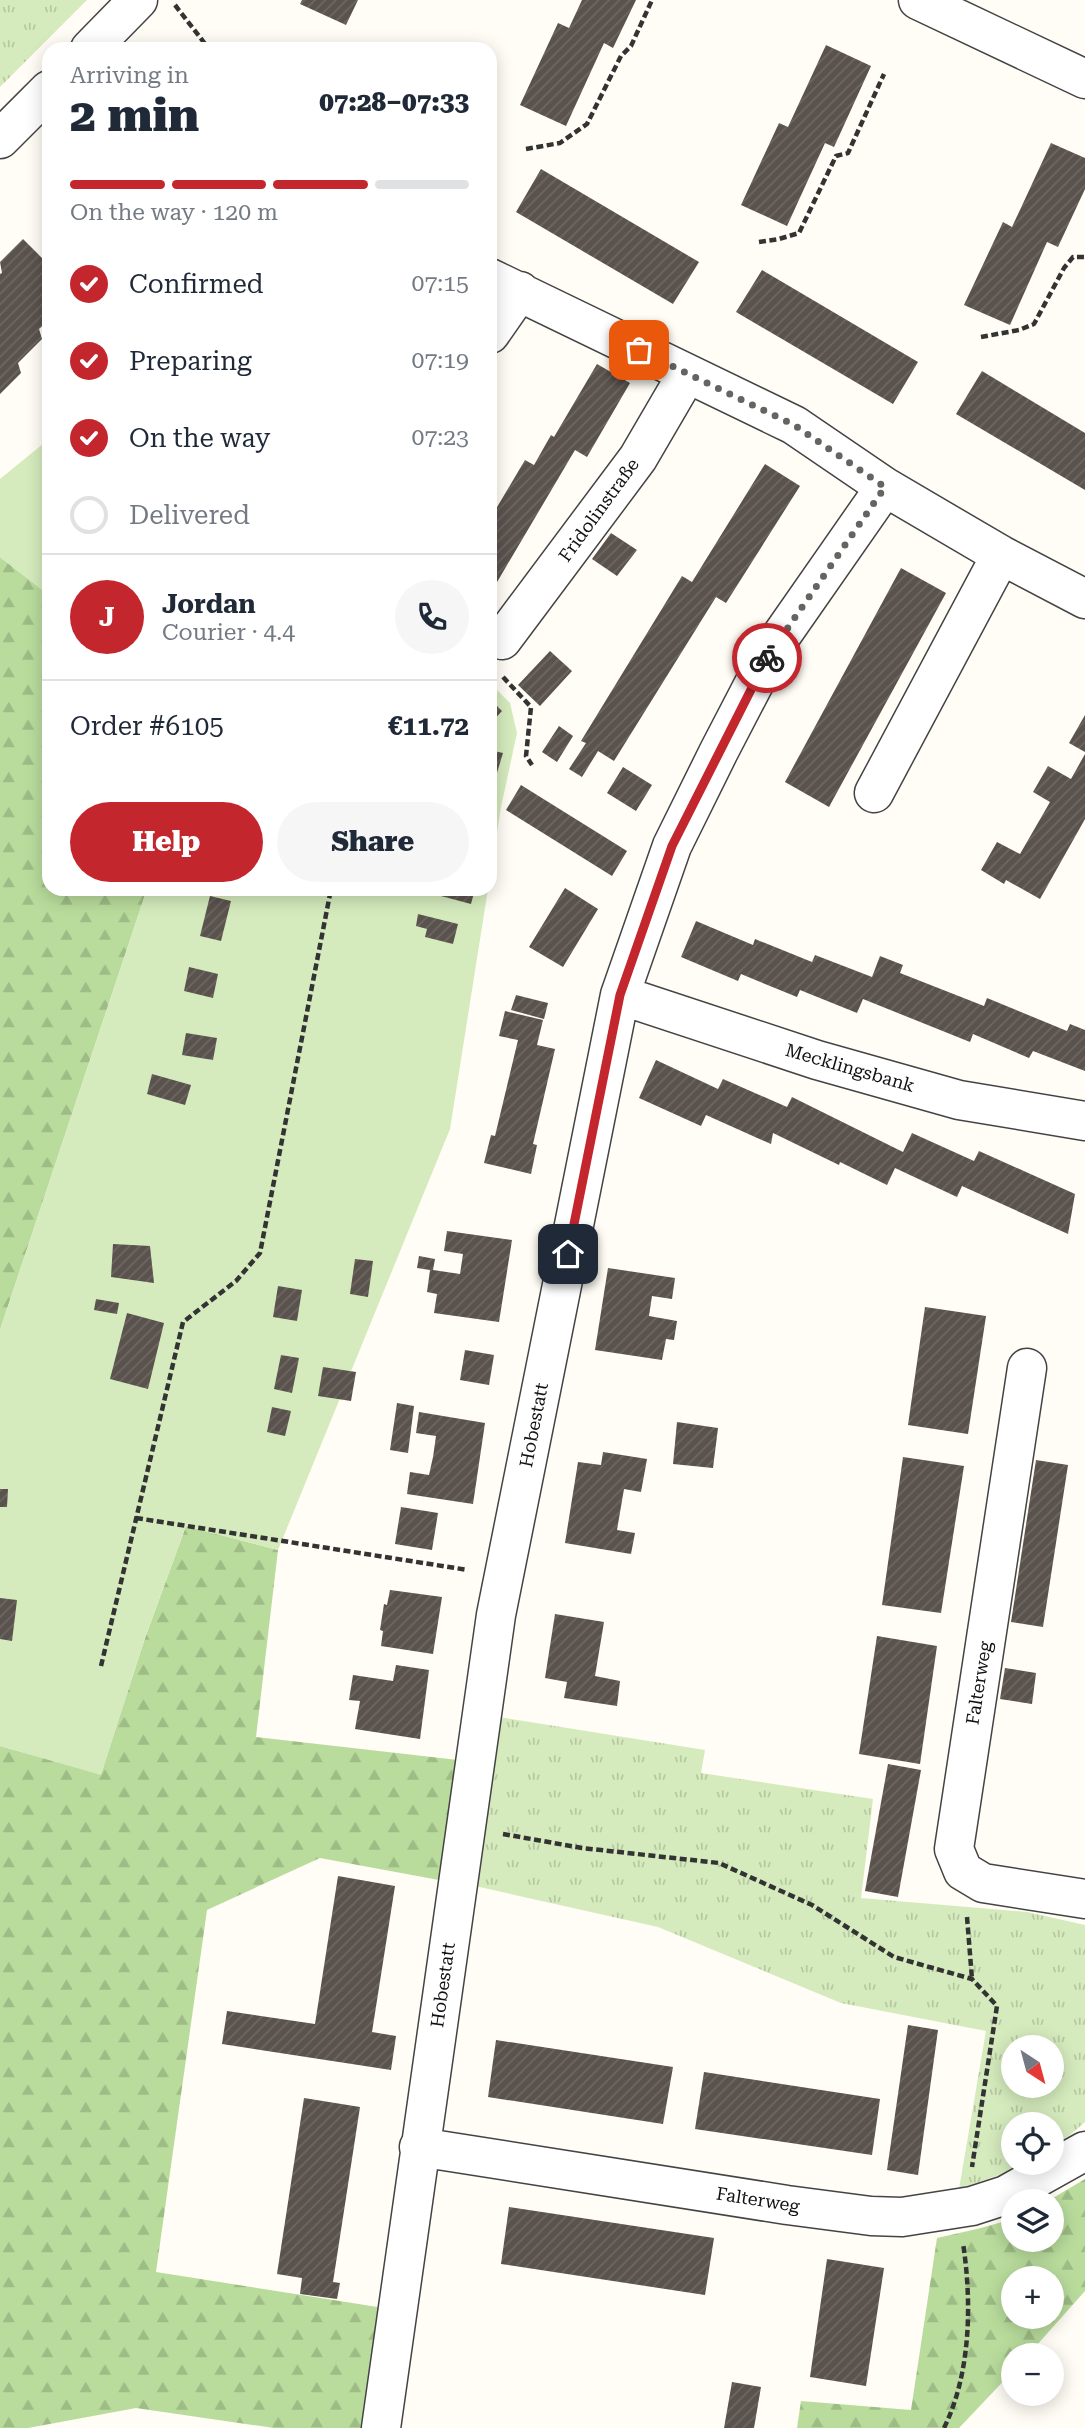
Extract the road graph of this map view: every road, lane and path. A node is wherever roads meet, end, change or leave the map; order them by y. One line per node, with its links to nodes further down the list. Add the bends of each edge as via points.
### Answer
1 (138, 0): 5 (street)
2 (170, 0): 6 (path)
3 (652, 0): 11 (path, via 587,124 560,143)
4 (918, 0): 8 (street)
5 (97, 42)
6 (203, 42)
7 (884, 74): 12 (path, via 848,153 836,156 799,233)
8 (1085, 79)
9 (42, 97): 10 (street)
10 (0, 139)
11 (526, 149)
12 (759, 242)
13 (1085, 257): 16 (path, via 1073,257 1064,268 1034,324)
14 (505, 284): 15 (street); 17 (street)
15 (497, 311)
16 (981, 337)
17 (687, 374): 18 (street, via 794,425); 21 (street, Fridolinstraße, via 638,458)
18 (885, 487): 19 (street); 25 (street, Hobestatt, via 772,649 672,846)
19 (1001, 555): 20 (street); 23 (street)
20 (1085, 599)
21 (500, 656): 22 (path, via 531,707 526,756)
22 (532, 765)
23 (874, 793)
24 (330, 896): 28 (path, via 260,1253 236,1281 183,1322)
25 (620, 995): 26 (street, Mecklingsbank, via 817,1060 959,1100); 29 (street, Hobestatt)
26 (1085, 1121)
27 (1027, 1368): 32 (street, Falterweg, via 954,1849)
28 (136, 1518): 29 (path); 30 (path)
29 (503, 1576): 31 (street, Hobestatt)
30 (101, 1666)
31 (465, 1828): 34 (path, via 582,1848 719,1863 812,1905 894,1957); 35 (street, Hobestatt)
32 (963, 1871): 33 (street, via 983,1883); 34 (path)
33 (1085, 1899)
34 (972, 1979): 37 (path, via 998,2006)
35 (419, 2147): 37 (street, Falterweg, via 871,2216 902,2217); 38 (street, Hobestatt)
36 (1085, 2151): 37 (street, Falterweg, via 1006,2195)
37 (965, 2207): 39 (path, via 968,2313 959,2386)
38 (381, 2428)
39 (944, 2428)

